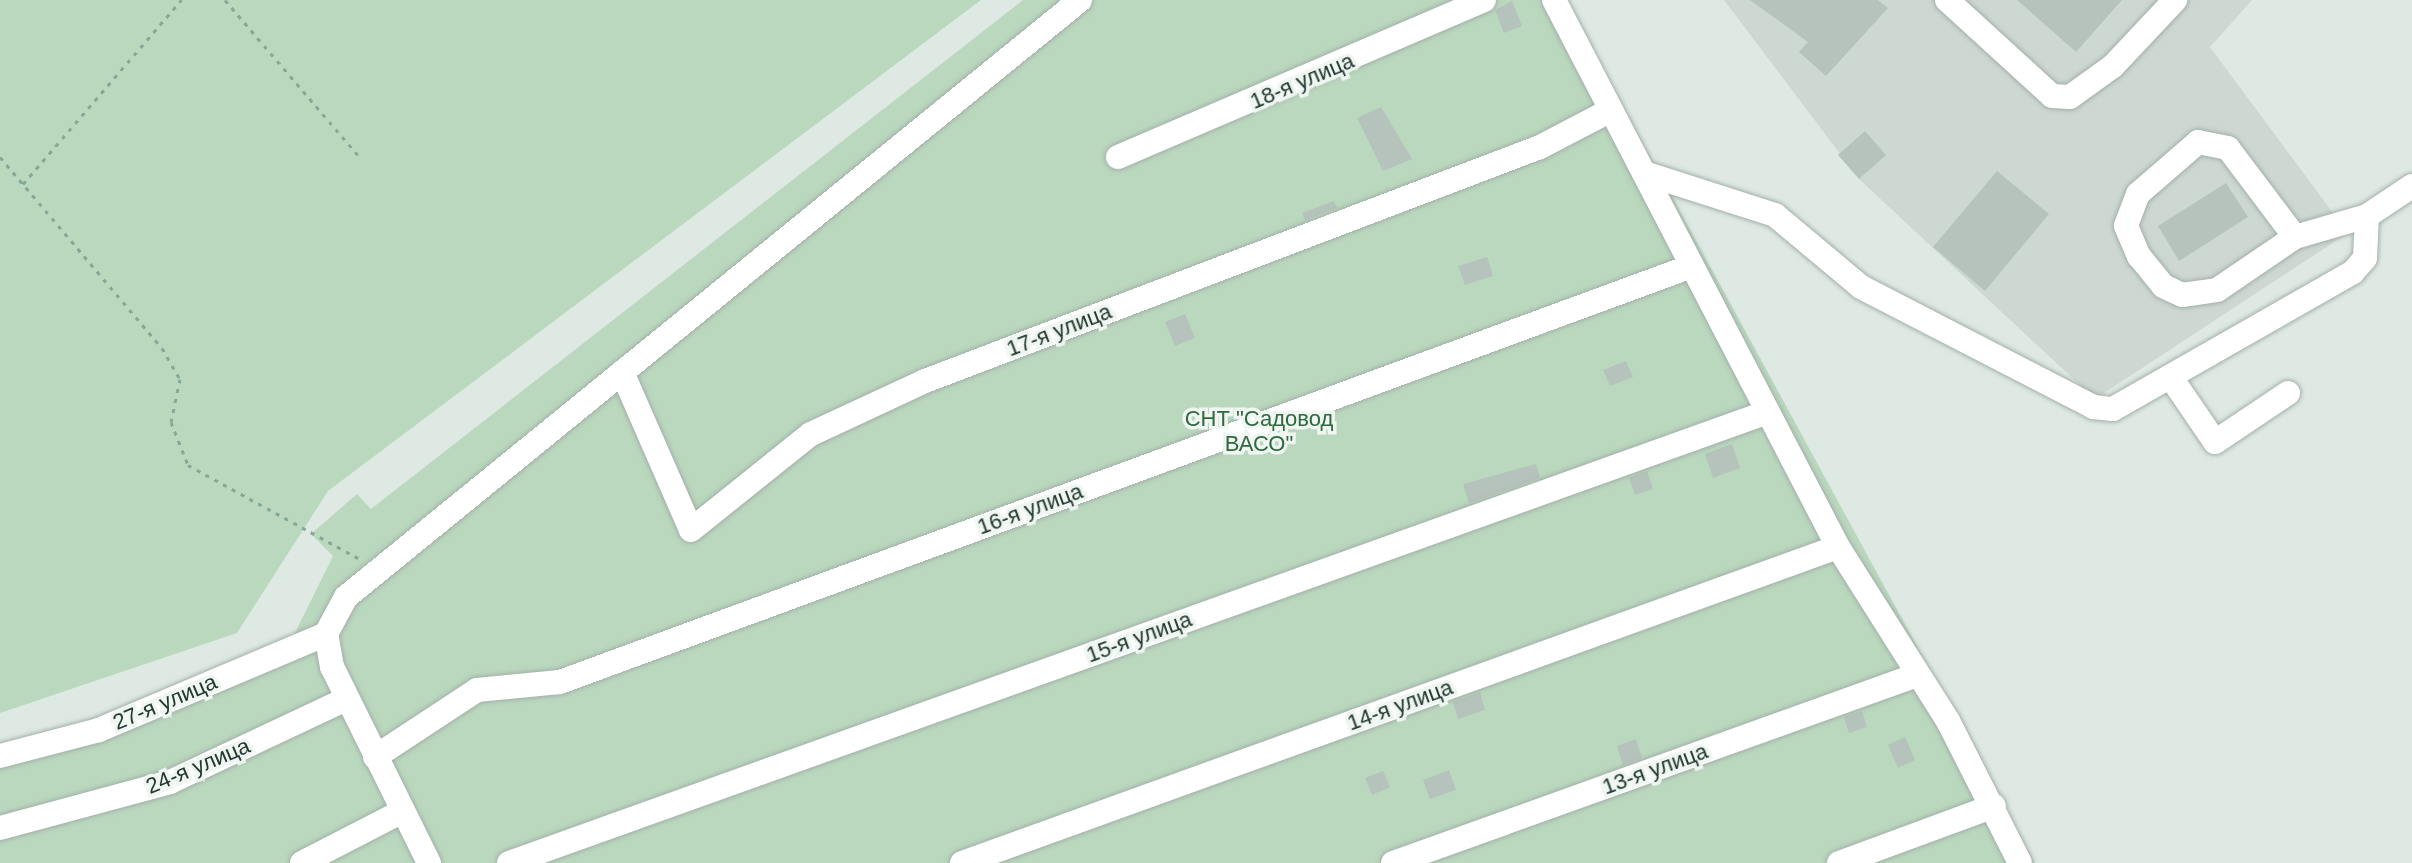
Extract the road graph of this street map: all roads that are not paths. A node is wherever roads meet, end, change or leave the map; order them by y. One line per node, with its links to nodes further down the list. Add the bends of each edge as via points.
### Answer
1 (1080, 0): 13 (street)
2 (1484, 0): 7 (street, 18-я улица)
3 (1554, 0): 6 (street)
4 (1947, 0): 5 (street, via 2052,96 2070,97 2113,66)
5 (2175, 0)
6 (1611, 110): 8 (street); 13 (street, 17-я улица, via 1540,147 925,381 811,434 691,530)
7 (1118, 157)
8 (1644, 173): 12 (street); 14 (street, via 1775,215 1861,287 2093,407 2133,402)
9 (2412, 186): 10 (street)
10 (2367, 216): 11 (street); 14 (street, via 2365,258 2353,272)
11 (2295, 237): 11 (street, via 2228,148 2198,142 2138,194 2126,226 2139,256 2163,286 2182,295 2217,290)
12 (1692, 266): 16 (street); 22 (street, 16-я улица, via 560,682 477,690)
13 (622, 372): 18 (street, via 346,597)
14 (2172, 379): 15 (street, via 2215,442)
15 (2288, 393)
16 (1768, 412): 17 (street); 28 (street, 15-я улица)
17 (1838, 547): 19 (street); 29 (street, 14-я улица)
18 (326, 634): 20 (street); 21 (street, 27-я улица, via 99,730)
19 (1917, 675): 23 (street); 30 (street, 13-я улица)
20 (344, 700): 22 (street); 25 (street, 24-я улица, via 170,782)
21 (0, 756)
22 (375, 757): 24 (street)
23 (1994, 806): 31 (street); 32 (street)
24 (401, 812): 26 (street); 27 (street)
25 (0, 828)
26 (302, 863)
27 (429, 863)
28 (509, 863)
29 (962, 863)
30 (1393, 863)
31 (1839, 863)
32 (2020, 863)

